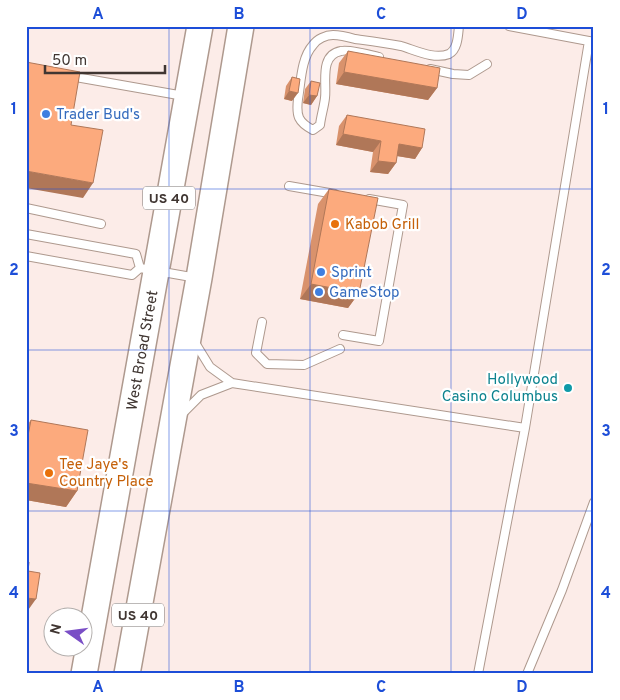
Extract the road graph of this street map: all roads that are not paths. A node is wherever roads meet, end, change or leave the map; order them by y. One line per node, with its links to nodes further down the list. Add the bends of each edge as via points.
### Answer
1 (200, 26): 10 (main road, West Broad Street / US 40)
2 (241, 26): 19 (main road, US 40)
3 (459, 26): 6 (lane, via 453,50 442,55 332,35 319,39 306,58 298,102 301,124 312,130 320,125 325,98 325,68 332,55 342,50)
4 (509, 26): 5 (lane)
5 (592, 42): 26 (lane)
6 (388, 59)
7 (486, 64): 8 (lane, via 469,75)
8 (424, 68)
9 (62, 75): 10 (lane)
10 (187, 96): 18 (main road, West Broad Street / US 40)
11 (289, 186): 12 (lane)
12 (346, 196)
13 (365, 199): 22 (lane, via 403,205 379,341)
14 (26, 208): 15 (lane)
15 (101, 224)
16 (26, 234): 18 (lane, via 136,254)
17 (26, 256): 18 (lane, via 132,275)
18 (148, 270): 19 (lane); 28 (main road, West Broad Street / US 40)
19 (198, 278): 21 (main road, US 40)
20 (262, 322): 23 (lane, via 256,354 267,364 304,365)
21 (189, 332): 24 (lane, via 210,367); 25 (main road, US 40)
22 (343, 335)
23 (340, 349)
24 (232, 383): 25 (lane, via 201,395); 26 (lane)
25 (172, 423): 29 (main road, US 40)
26 (525, 428): 30 (lane)
27 (594, 502): 31 (lane)
28 (84, 674)
29 (127, 674)
30 (478, 674)
31 (527, 674)

